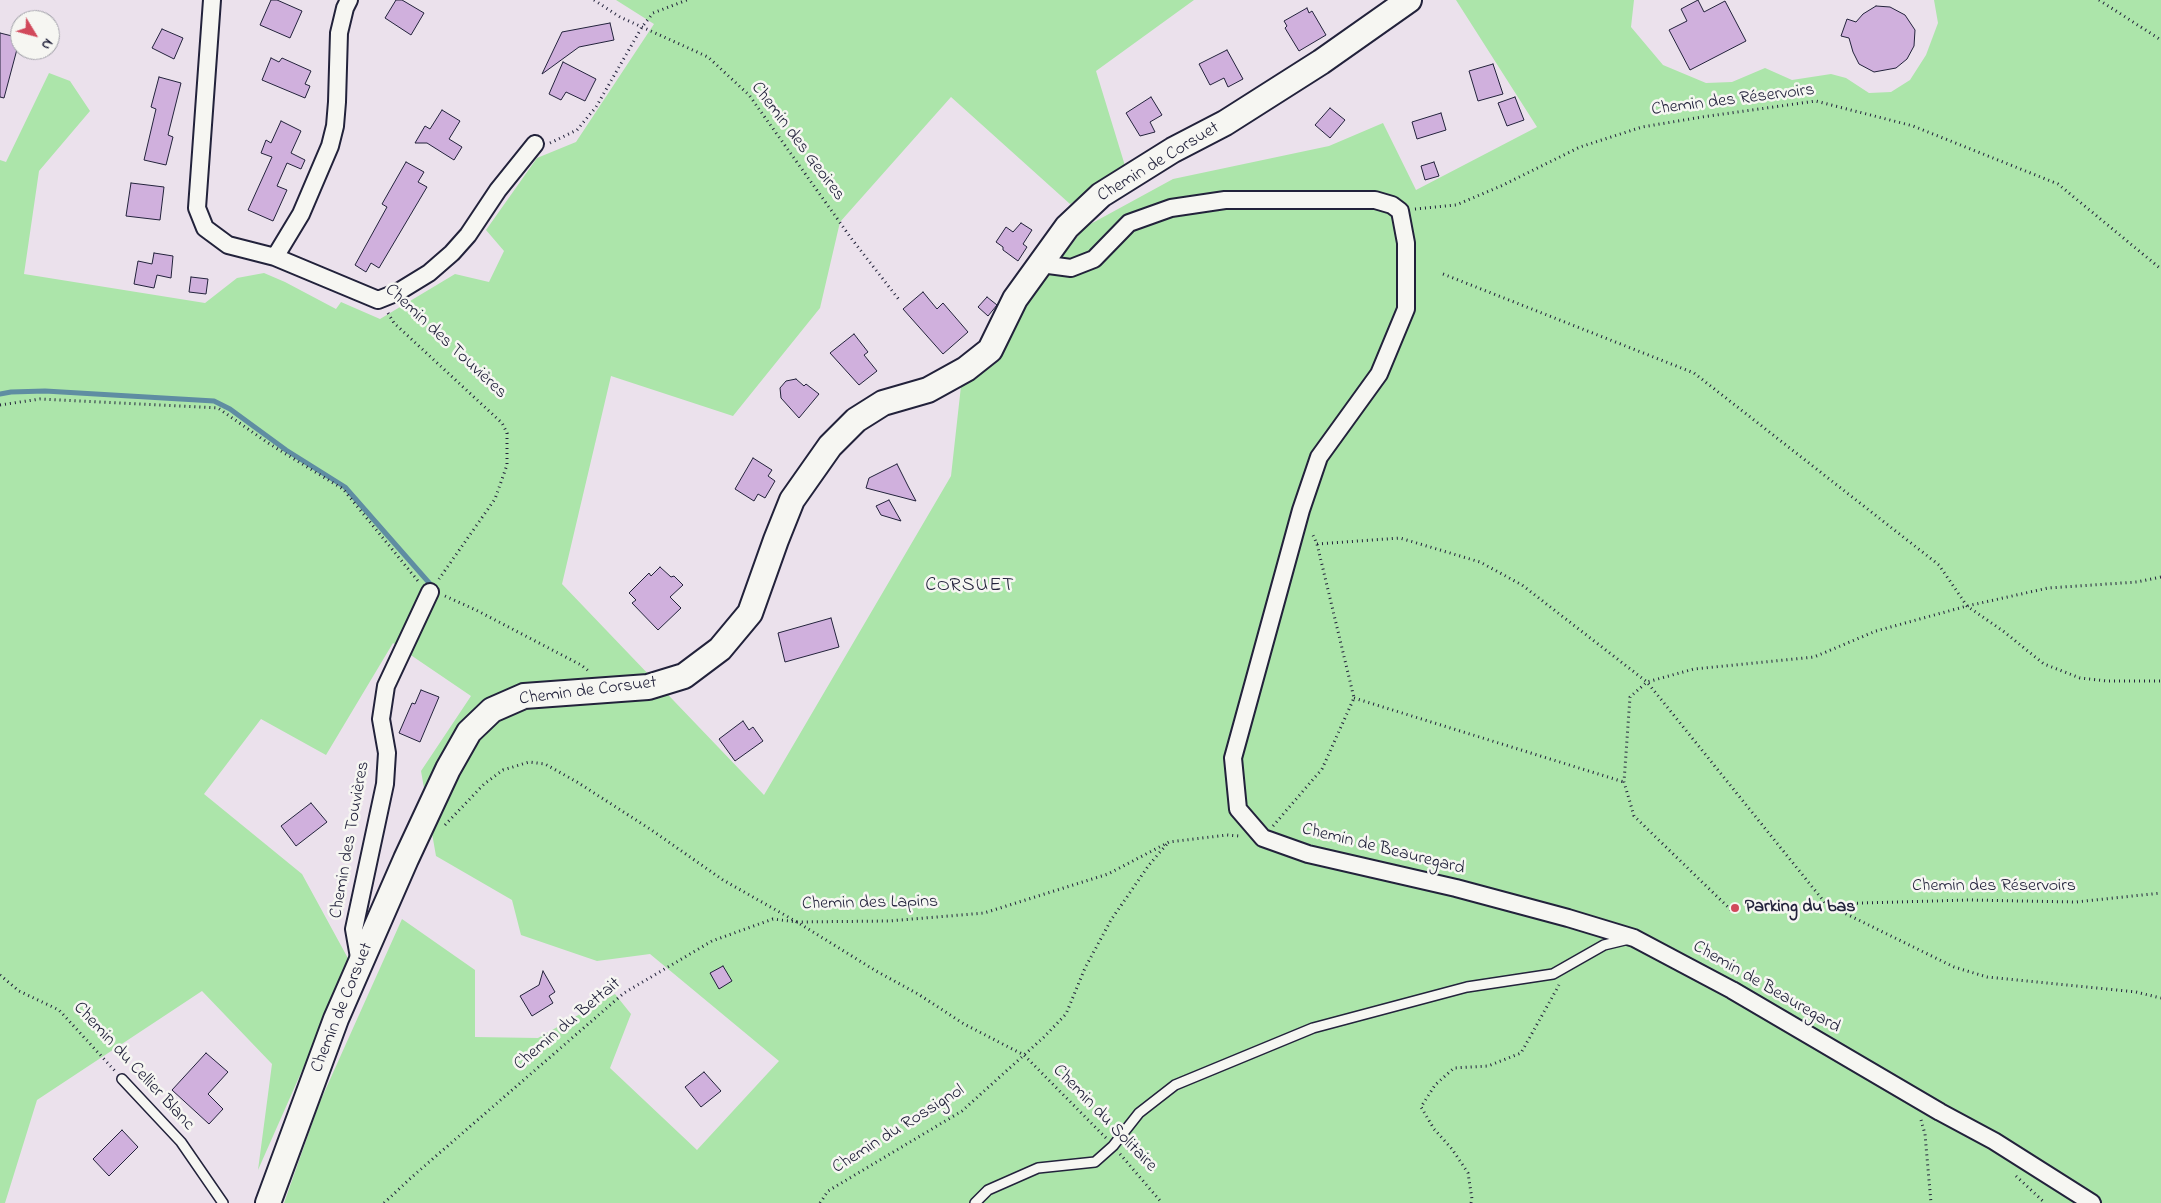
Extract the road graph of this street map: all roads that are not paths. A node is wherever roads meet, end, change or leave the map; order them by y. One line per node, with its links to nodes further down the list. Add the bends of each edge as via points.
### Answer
1 (212, 0): 5 (street, Chemin des Touvières, via 197,208 206,228 228,245)
2 (349, 0): 5 (street, via 339,32 338,102 330,146 300,214)
3 (1409, 0): 6 (street, Chemin de Corsuet, via 1281,88 1100,195 1067,227)
4 (535, 144): 5 (street, Chemin des Touvières, via 452,253 429,273 398,292 378,300)
5 (275, 257)
6 (1041, 264): 8 (street, Chemin de Beauregard, via 1072,268 1094,258 1129,223 1171,208 1225,200 1375,200 1400,211 1406,243 1406,309 1379,374 1319,457 1233,758 1238,809 1263,838 1308,854 1456,888); 9 (street, Chemin de Corsuet, via 1015,299 990,350 966,369 928,390 883,403 856,420 830,446 792,500 750,613 720,649 684,676 648,687 524,696 492,710 469,732 448,769)
7 (430, 592): 9 (street, Chemin des Touvières, via 386,686 381,719 387,753 384,784 354,929)
8 (1634, 938): 13 (lane, via 1604,945 1553,974 1467,987 1313,1028 1175,1085 1139,1113 1113,1146 1095,1162 1038,1168 988,1190); 14 (street, Chemin de Beauregard, via 1732,990 1994,1141)
9 (360, 963): 12 (street, Chemin de Corsuet)
10 (122, 1079): 11 (lane, Chemin du Cellier Blanc, via 181,1142)
11 (223, 1203)
12 (268, 1203)
13 (975, 1203)
14 (2092, 1203)

